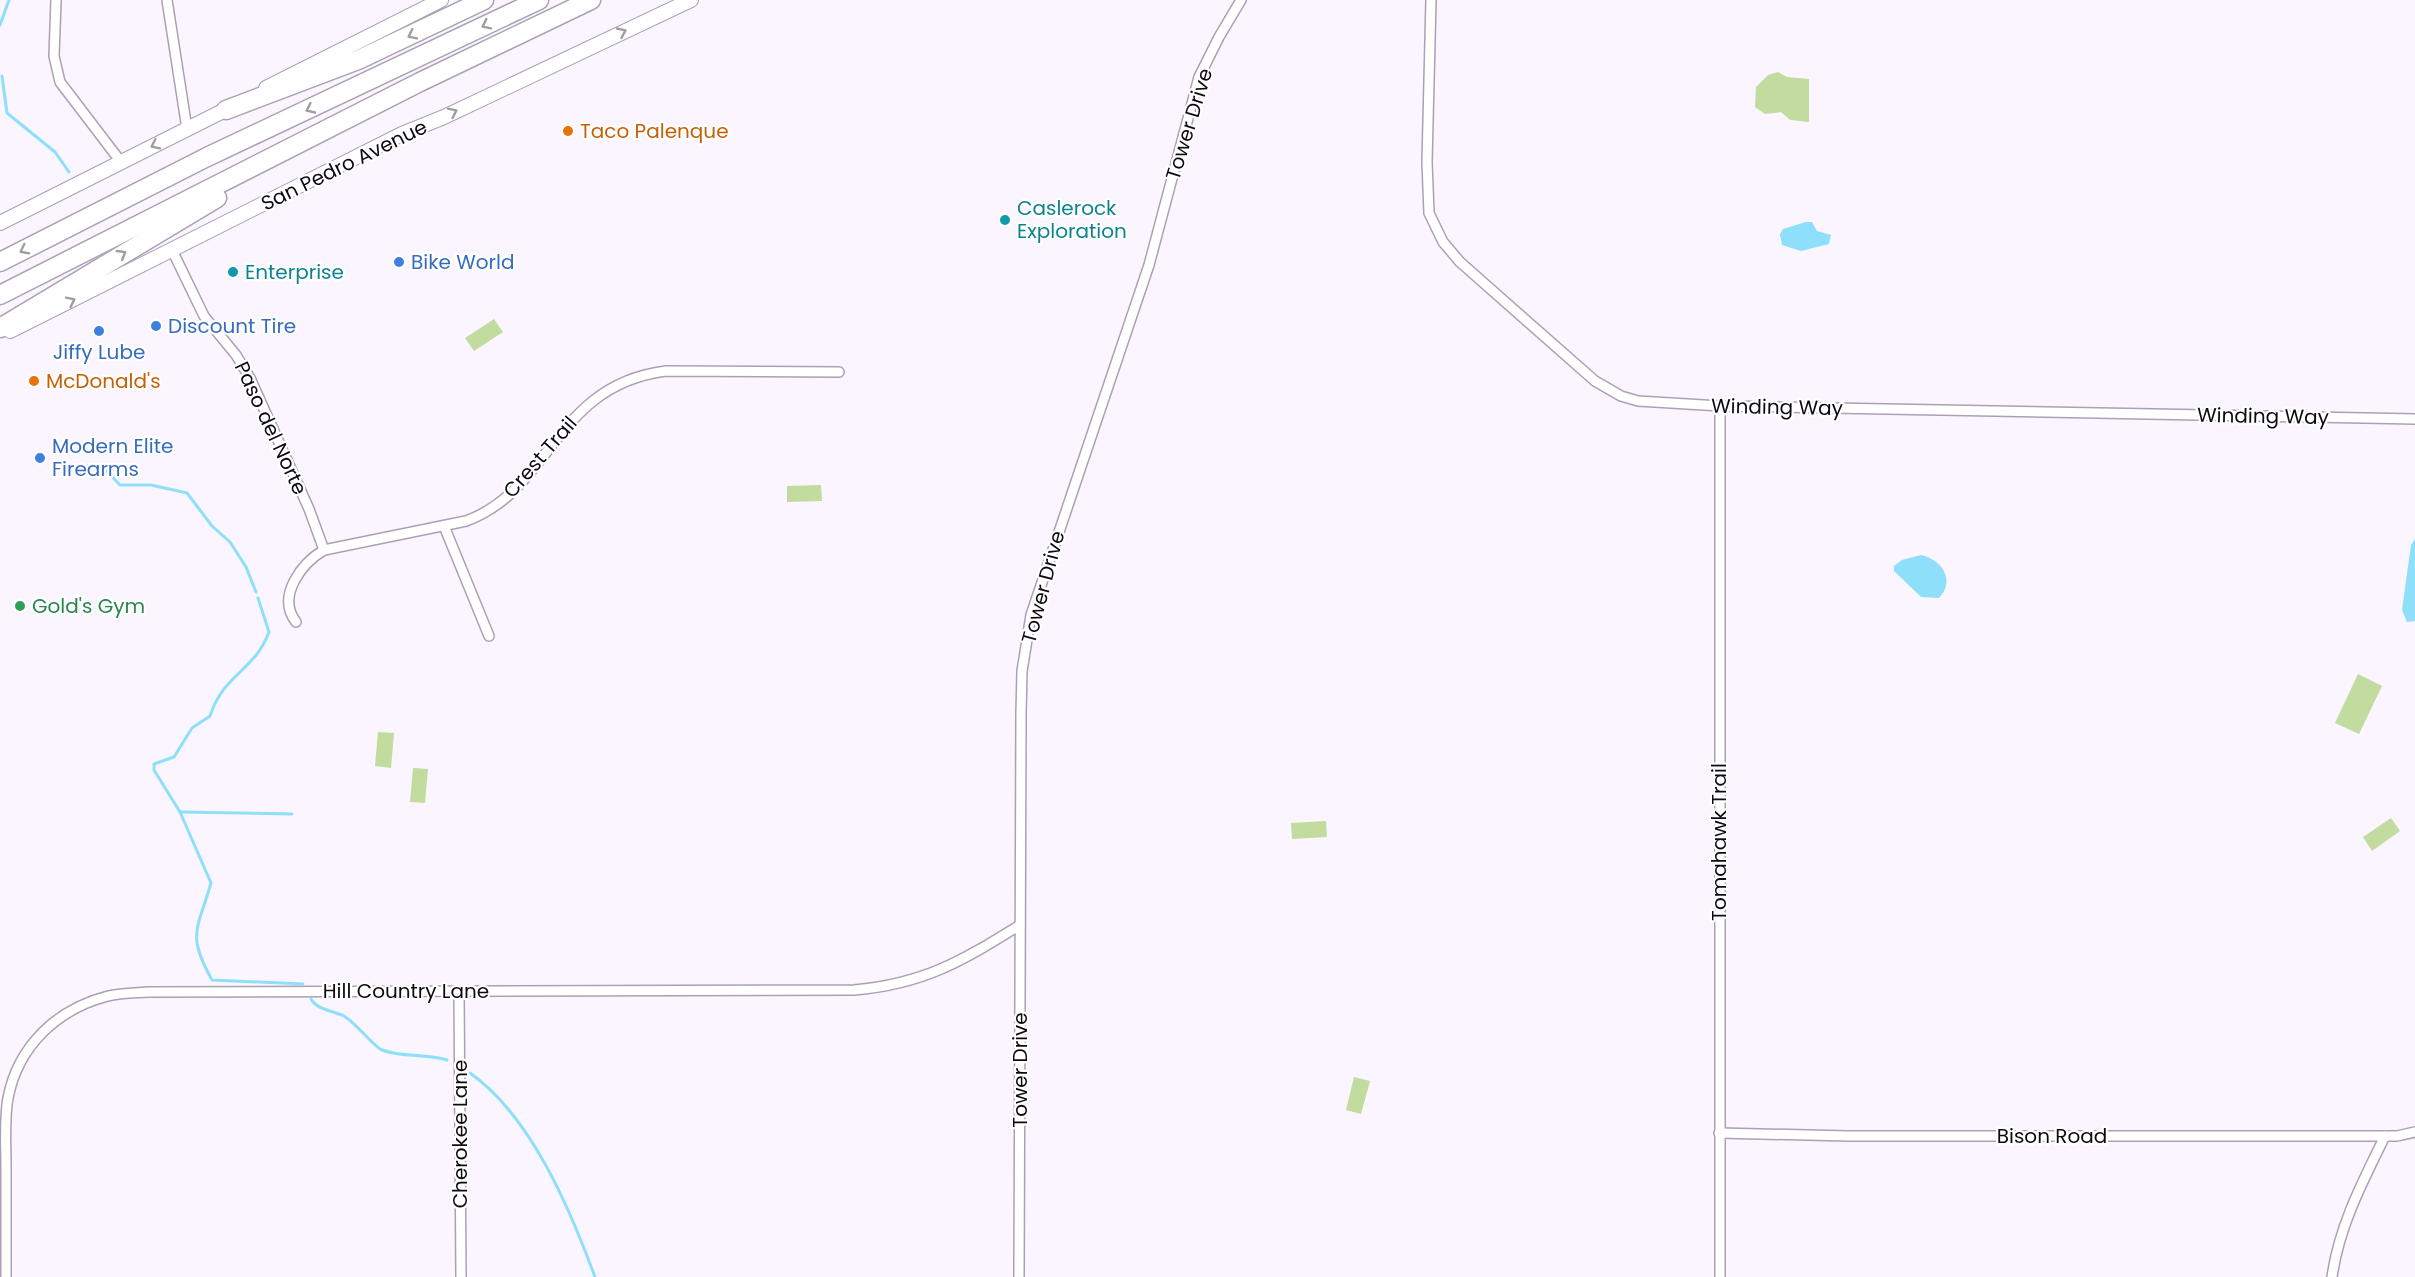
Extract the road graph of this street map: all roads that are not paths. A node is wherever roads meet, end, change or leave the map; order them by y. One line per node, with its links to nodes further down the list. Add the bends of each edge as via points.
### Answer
1 (56, 0): 14 (street, via 55,70)
2 (167, 0): 13 (street)
3 (441, 0): 10 (main road)
4 (484, 0): 12 (highway, one-way to 12, via 358,60)
5 (539, 0): 17 (highway, one-way to 17, via 207,158)
6 (591, 0): 11 (highway)
7 (691, 0): 16 (main road, San Pedro Avenue, one-way to 7, via 402,134)
8 (1241, 0): 28 (street, Tower Drive, via 1199,77 1149,265 1031,615 1022,671)
9 (1431, 0): 22 (street, Winding Way, via 1429,213 1443,242 1596,381 1621,396 1658,404)
10 (428, 3): 12 (main road)
11 (420, 82): 18 (highway); 19 (highway, one-way to 11)
12 (226, 110): 13 (main road)
13 (187, 129): 14 (main road, one-way to 14)
14 (121, 162): 15 (main road)
15 (0, 223)
16 (172, 250): 20 (main road, San Pedro Avenue, one-way to 16); 25 (street, Paso del Norte, via 204,316 250,378)
17 (0, 262)
18 (0, 295)
19 (0, 328)
20 (0, 336)
21 (839, 372): 24 (street, Crest Trail, via 666,371 625,380 590,401 502,501 476,518)
22 (1720, 406): 23 (street, Winding Way); 31 (street, Tomahawk Trail)
23 (2415, 419)
24 (444, 526): 25 (street, Crest Trail); 27 (street)
25 (324, 550): 26 (street, Crest Trail, via 302,567 291,590 290,611)
26 (296, 622)
27 (489, 636)
28 (1020, 925): 29 (street, Hill Country Lane, via 949,968 879,988 815,992); 35 (street, Tower Drive)
29 (459, 991): 33 (street, Hill Country Lane, via 149,992 110,995 65,1012 27,1049 7,1099); 34 (street, Cherokee Lane)
30 (2415, 1132): 32 (street, Bison Road)
31 (1719, 1133): 32 (street, Bison Road); 36 (street, Tomahawk Trail)
32 (2385, 1136): 37 (street, via 2342,1232)
33 (6, 1277)
34 (461, 1277)
35 (1019, 1277)
36 (1720, 1277)
37 (2333, 1277)

